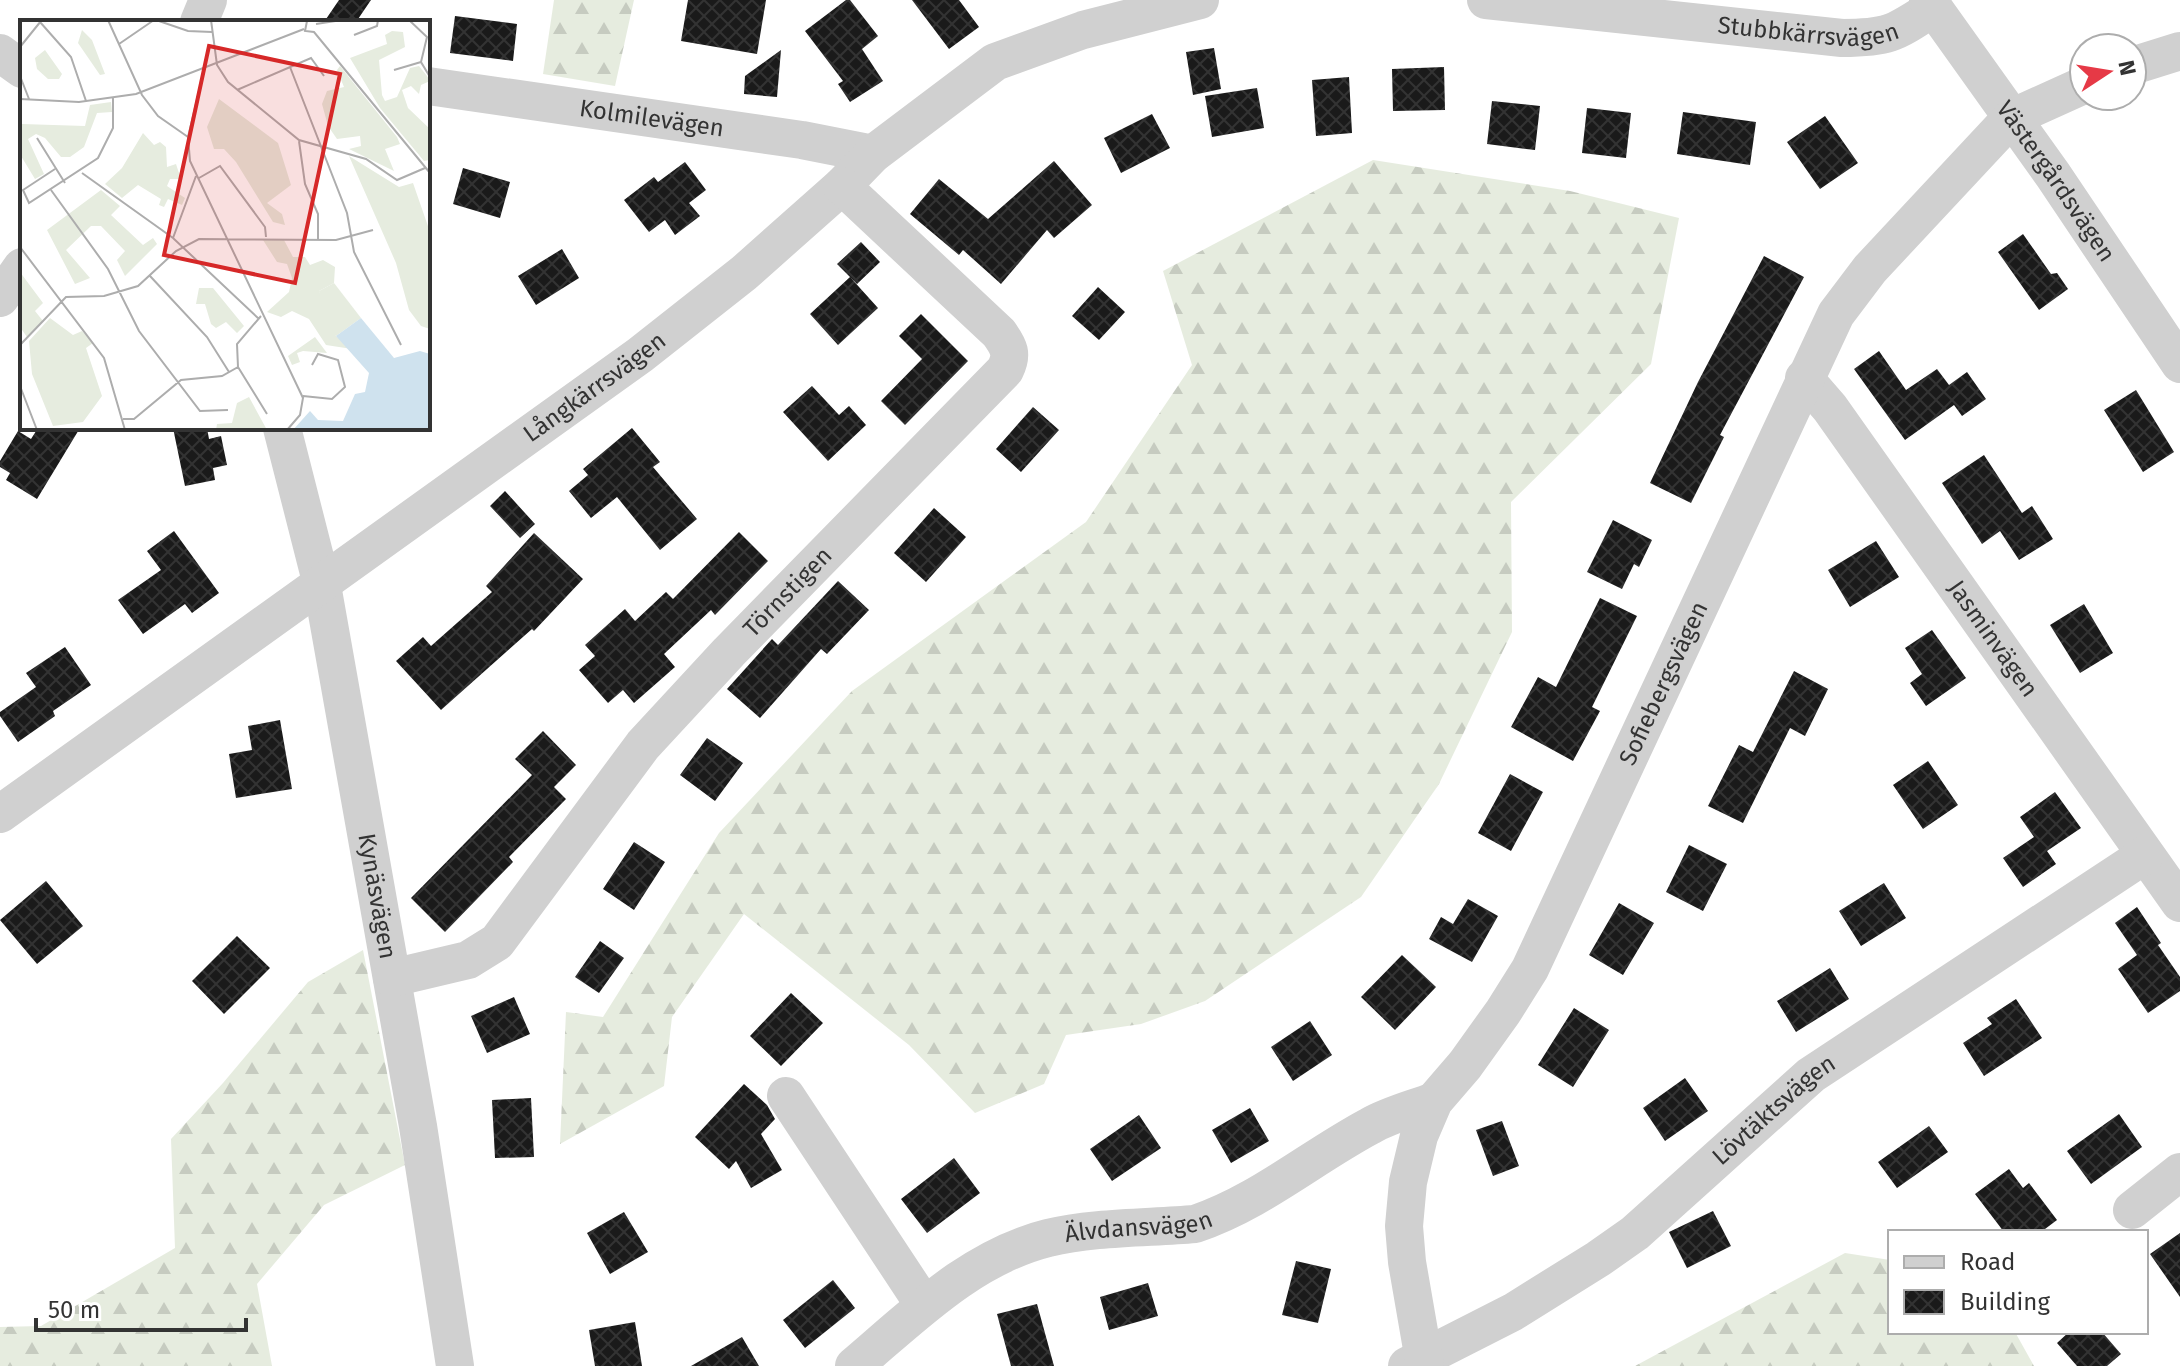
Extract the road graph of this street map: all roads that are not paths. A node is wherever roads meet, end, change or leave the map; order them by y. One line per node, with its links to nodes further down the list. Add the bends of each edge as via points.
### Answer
1 (208, 0): 5 (street)
2 (1200, 0): 13 (street, Långkärrsvägen, via 1083,30 995,62)
3 (1486, 0): 4 (street, Stubbkärrsvägen, via 1842,38 1895,32)
4 (1931, 4): 12 (street, Västergårdsvägen)
5 (200, 20)
6 (2180, 51): 8 (street)
7 (0, 53): 9 (street)
8 (2148, 61)
9 (20, 68)
10 (430, 86): 13 (street, Kolmilevägen)
11 (2068, 92): 12 (street, Sofiebergsvägen)
12 (2011, 118): 17 (street, Västergårdsvägen); 18 (street, Sofiebergsvägen, via 1870,269 1836,314)
13 (873, 154): 14 (street, Långkärrsvägen)
14 (842, 186): 20 (street, Långkärrsvägen, via 640,355); 24 (street, Törnstigen, via 999,333 1009,346 1011,359 1005,370 643,745 497,942 468,960)
15 (20, 270): 16 (street)
16 (0, 298)
17 (2180, 364)
18 (1804, 378): 22 (street, Jasminvägen); 26 (street, Sofiebergsvägen, via 1530,969)
19 (283, 430): 20 (street, Kynäsvägen)
20 (322, 585): 21 (street, Långkärrsvägen); 24 (street, Kynäsvägen)
21 (0, 814)
22 (2145, 855): 23 (street, Jasminvägen); 30 (street, Lövtäktsvägen, via 1811,1075 1635,1233 1598,1259)
23 (2180, 903)
24 (392, 978): 31 (street, Kynäsvägen)
25 (786, 1096): 29 (street)
26 (1434, 1101): 29 (street, Älvdansvägen, via 1371,1125 1252,1200 1215,1217 1195,1224 1047,1238 965,1274); 30 (street, Sofiebergsvägen, via 1419,1136 1404,1226)
27 (2180, 1172): 28 (street)
28 (2132, 1210)
29 (924, 1305): 32 (street, Älvdansvägen)
30 (1419, 1363)
31 (455, 1366)
32 (854, 1366)

